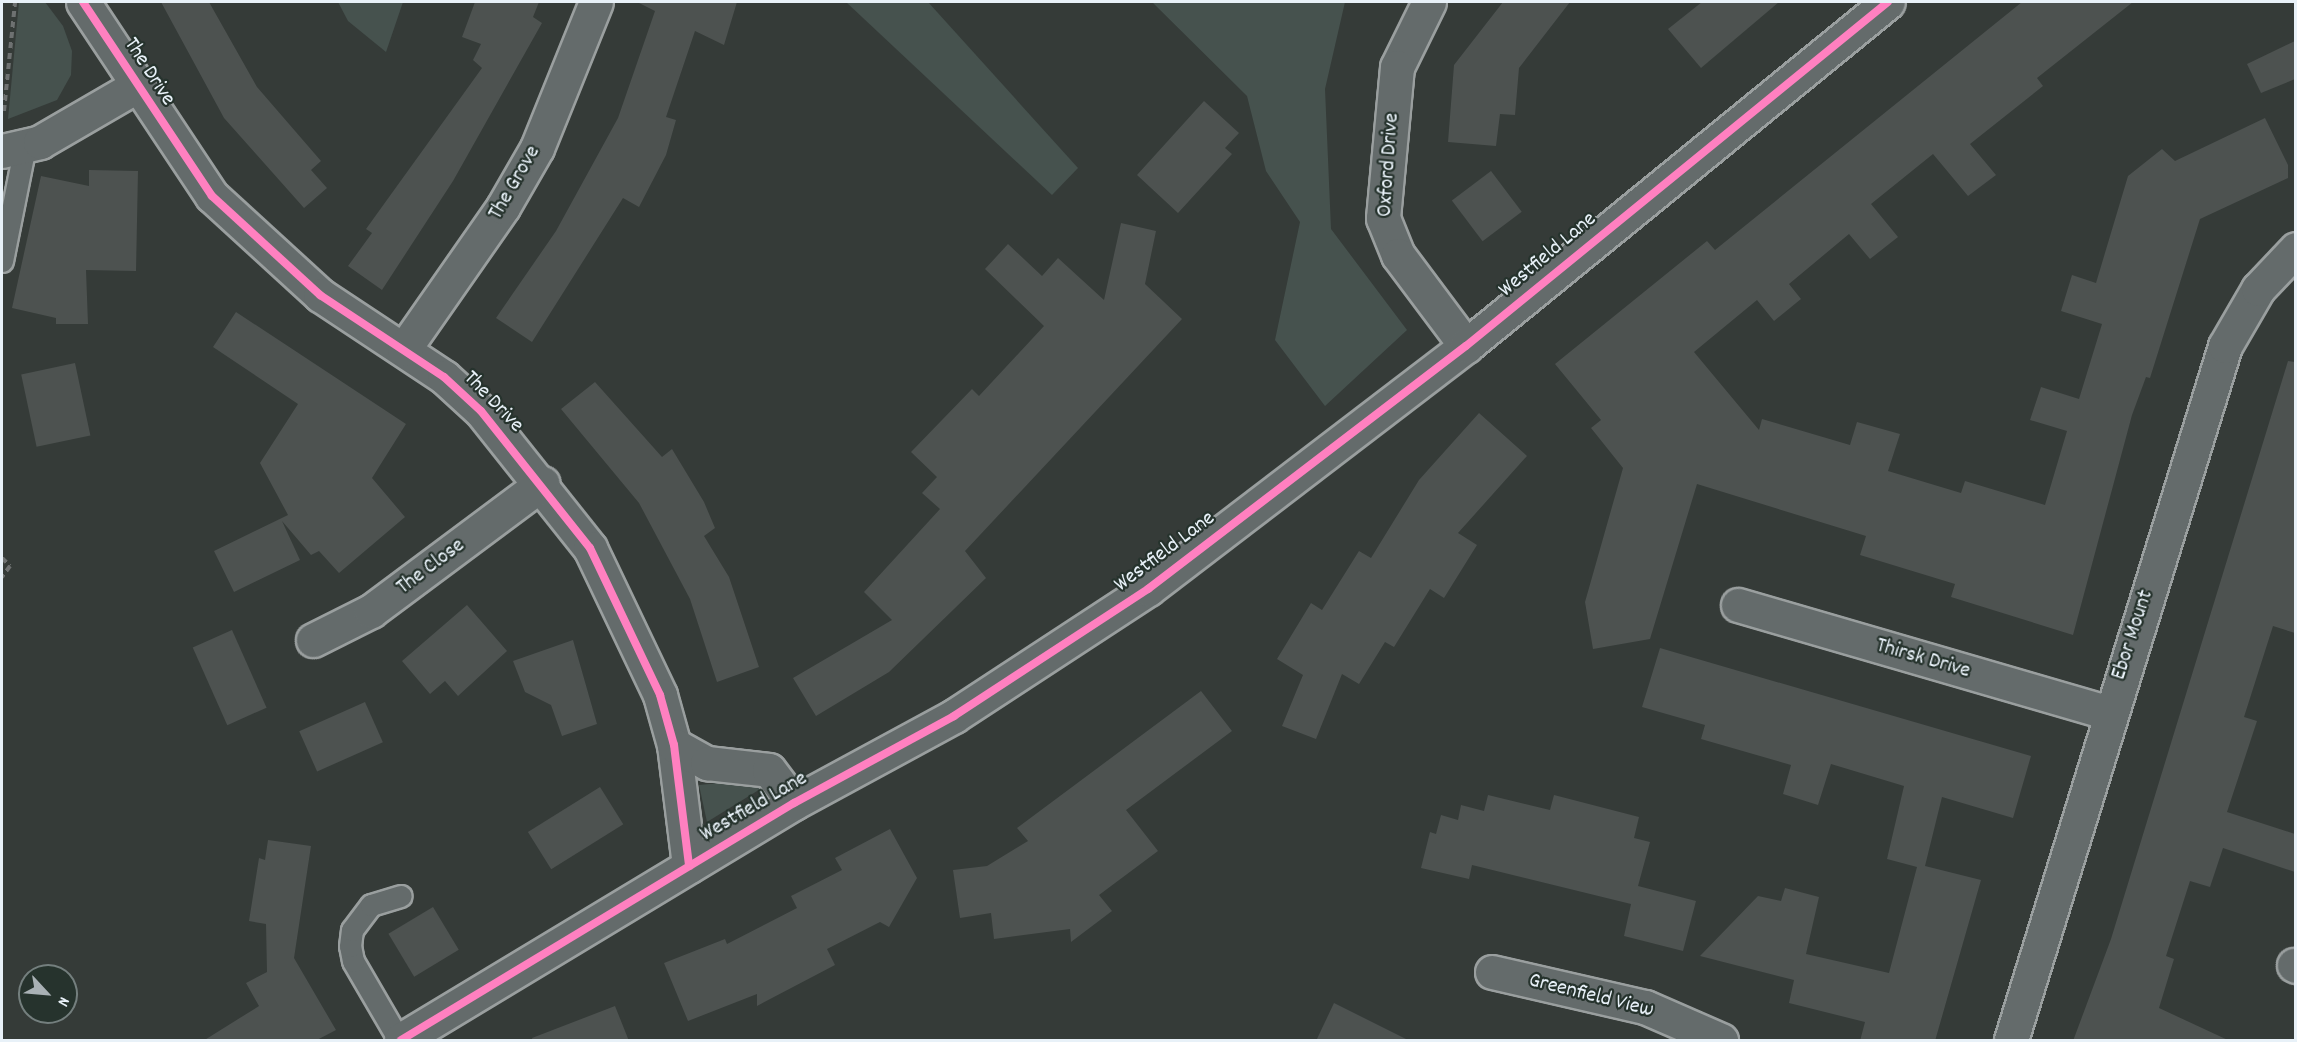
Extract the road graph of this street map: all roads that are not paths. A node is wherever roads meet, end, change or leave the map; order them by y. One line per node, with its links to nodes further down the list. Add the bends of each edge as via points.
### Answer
1 (83, 2): 5 (street, The Drive)
2 (596, 2): 10 (street, The Grove, via 537,148 503,207)
3 (1429, 2): 9 (street, Oxford Drive, via 1397,67 1383,218 1398,255)
4 (1888, 2): 9 (street, Westfield Lane)
5 (135, 87): 6 (street, via 66,129); 10 (street, The Drive, via 212,196 267,252)
6 (13, 149): 8 (lane)
7 (2295, 249): 14 (street, Ebor Mount, via 2258,289 2225,346)
8 (2, 261)
9 (1466, 346): 16 (street, Westfield Lane, via 1051,656)
10 (404, 349): 11 (street, The Drive, via 481,411)
11 (543, 483): 13 (street, The Close, via 371,611); 15 (street, The Drive, via 614,592 660,695)
12 (1738, 605): 14 (street, Thirsk Drive)
13 (313, 640)
14 (2109, 713): 22 (street, Ebor Mount)
15 (674, 745): 16 (street, via 707,762 769,770); 17 (street, The Drive)
16 (794, 803): 17 (street, Westfield Lane)
17 (689, 866): 20 (street, Westfield Lane)
18 (401, 896): 20 (lane, via 371,905 356,923 350,946 353,962)
19 (1492, 972): 21 (street, Greenfield View, via 1645,1007)
20 (400, 1041)
21 (1721, 1041)
22 (2011, 1041)

